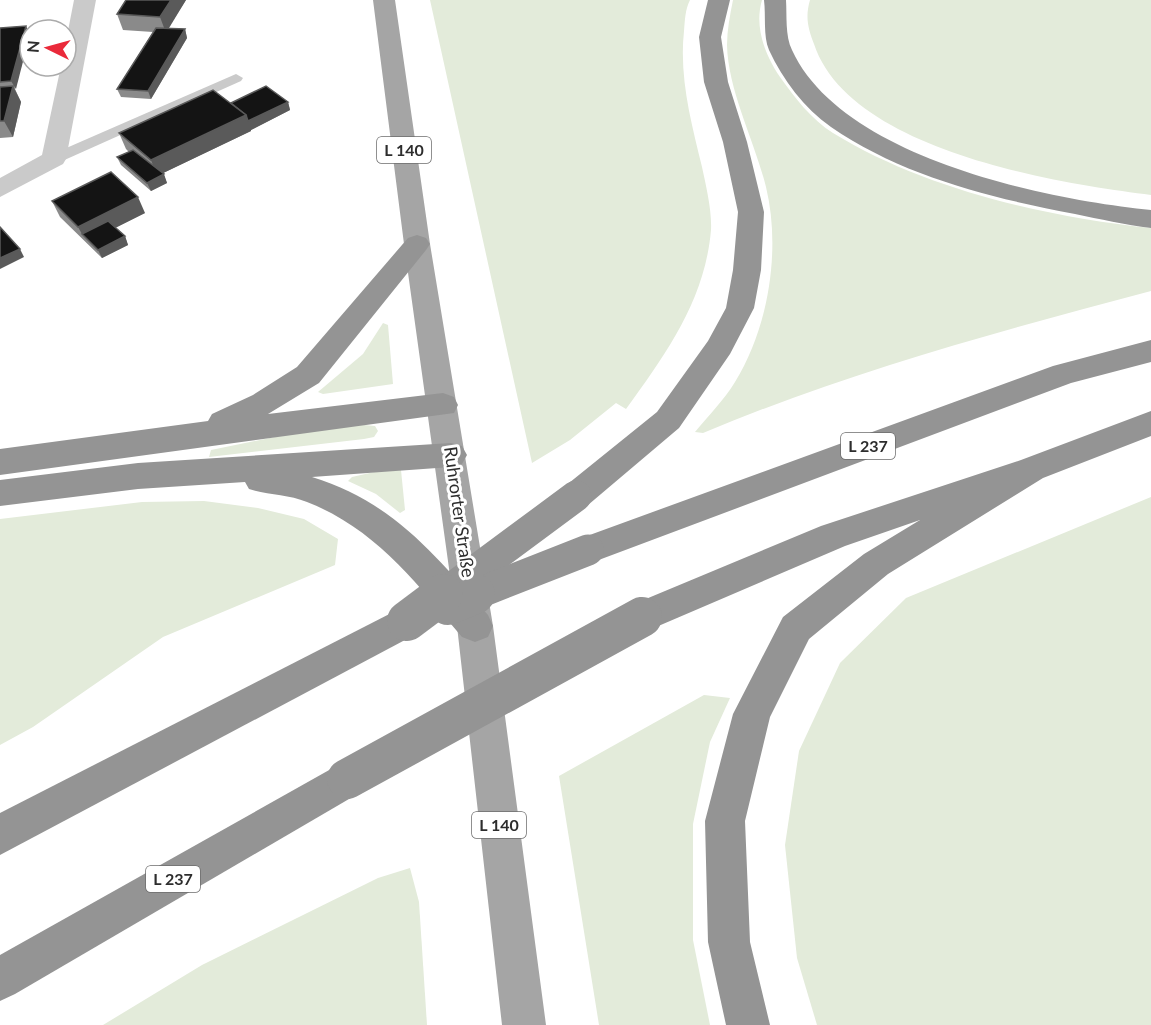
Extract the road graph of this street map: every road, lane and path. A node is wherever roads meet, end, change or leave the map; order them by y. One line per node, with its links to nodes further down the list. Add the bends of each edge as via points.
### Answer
1 (85, 0): 6 (street)
2 (384, 0): 9 (main road, Ruhrorter Straße / L 140)
3 (719, 0): 19 (highway, bridge, via 710,37 716,82 751,212 740,308 720,347 668,420 576,496)
4 (775, 0): 8 (highway, via 772,26 782,58 807,94 850,130 910,161 964,181)
5 (236, 78): 6 (lane)
6 (54, 159): 7 (street)
7 (0, 189)
8 (1151, 219)
9 (417, 244): 11 (main road, Ruhrorter Straße / L 140); 13 (highway, via 308,375 264,403)
10 (1151, 351): 19 (highway, L 237, bridge, via 1064,374)
11 (443, 405): 13 (highway); 14 (main road, Ruhrorter Straße / L 140)
12 (1151, 423): 16 (highway, L 237)
13 (187, 435): 15 (highway)
14 (451, 455): 17 (highway); 20 (main road, Ruhrorter Straße / L 140)
15 (0, 462)
16 (1032, 469): 22 (highway, L 237, bridge, via 833,536 642,617); 24 (highway, via 876,564 796,628 752,714 725,821 729,942)
17 (138, 476): 18 (highway); 20 (highway, via 268,480 311,489 362,514 399,541)
18 (0, 493)
19 (407, 621): 21 (highway, L 237)
20 (475, 626): 23 (main road, Ruhrorter Straße / L 140)
21 (0, 835)
22 (0, 979)
23 (524, 1025)
24 (748, 1025)

